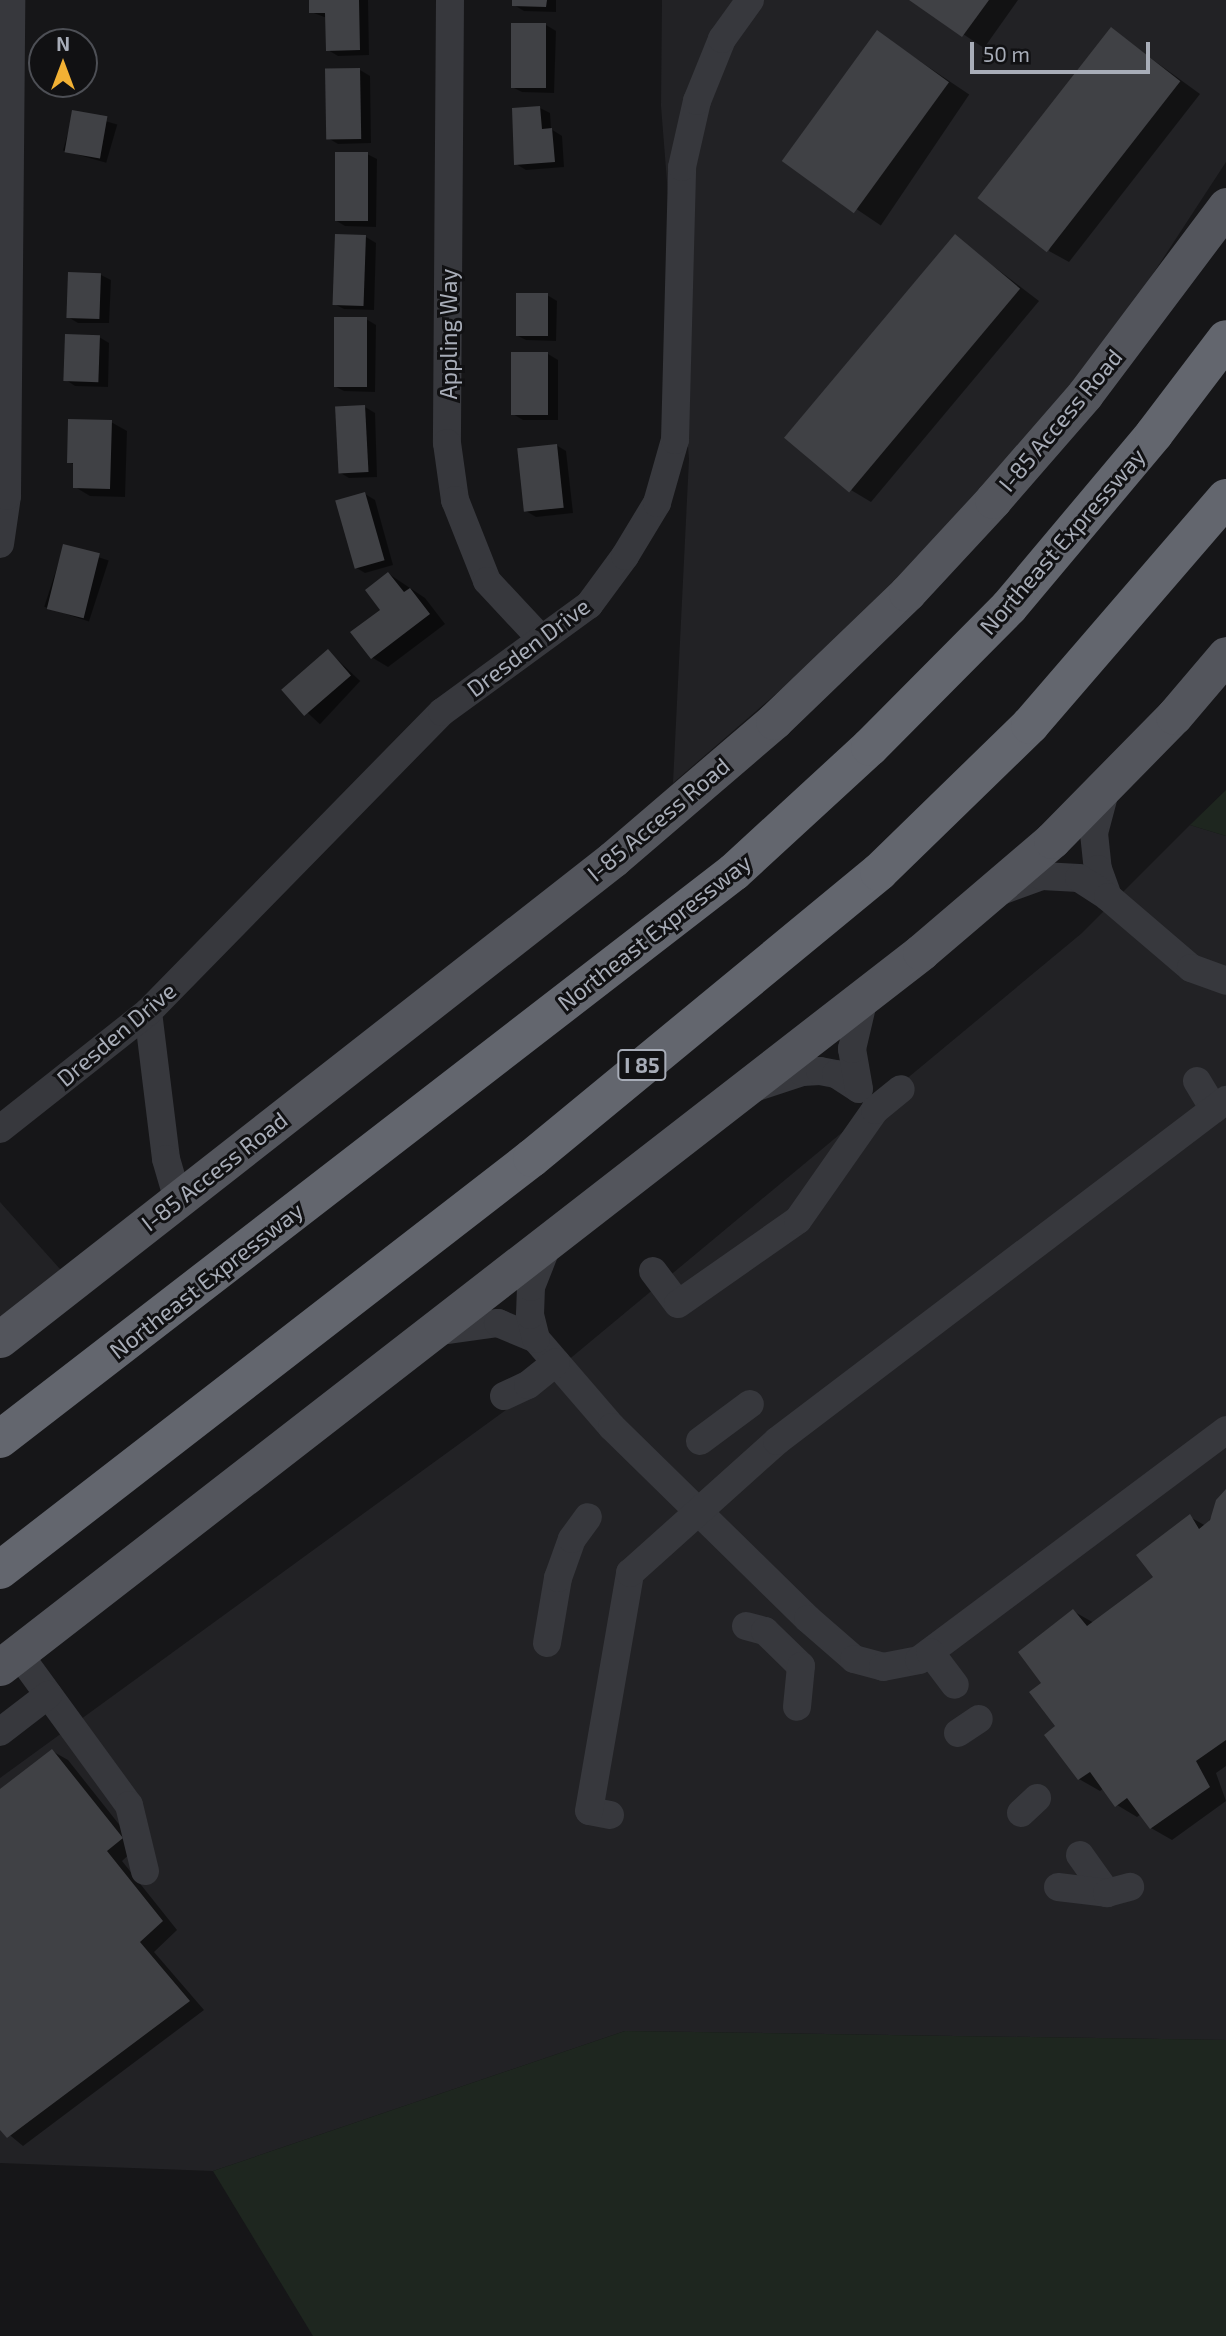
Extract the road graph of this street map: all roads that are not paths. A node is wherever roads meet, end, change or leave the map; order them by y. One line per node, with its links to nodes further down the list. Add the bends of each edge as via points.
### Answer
1 (11, 0): 7 (street, via 8,483)
2 (450, 0): 8 (street, Appling Way, via 447,443 454,499 487,581)
3 (744, 3): 8 (street, Dresden Drive, via 722,39 697,100 682,167 675,440 657,503 589,605)
4 (1226, 206): 21 (main road, I-85 Access Road, via 1085,394 993,499 907,593 774,721 613,859)
5 (1226, 339): 31 (highway, Northeast Expressway, via 1154,434 1009,607 870,747 734,872)
6 (1226, 498): 35 (highway, I 85, via 1030,725 879,872 532,1158)
7 (0, 544)
8 (541, 639): 15 (street, Dresden Drive, via 442,712)
9 (1226, 655): 10 (main road)
10 (1107, 784): 11 (main road); 12 (street, via 1094,833 1098,869)
11 (986, 897): 12 (street, via 1062,874 1079,878); 14 (main road)
12 (1108, 897): 13 (street, via 1191,968)
13 (1226, 981)
14 (864, 998): 18 (main road); 18 (street, via 852,1049 859,1088 836,1074 820,1071 802,1072)
15 (148, 1012): 20 (street, Dresden Drive); 21 (street, via 166,1159)
16 (1197, 1081): 19 (street)
17 (901, 1089): 23 (street, via 875,1110 793,1223 678,1304)
18 (743, 1093): 22 (main road)
19 (1220, 1105): 33 (street, via 777,1441)
20 (0, 1129)
21 (178, 1200): 25 (main road, I-85 Access Road)
22 (549, 1241): 24 (main road); 26 (street, via 531,1287 530,1315)
23 (653, 1271)
24 (429, 1334): 26 (street, via 498,1323); 39 (main road)
25 (0, 1339)
26 (536, 1339): 27 (street)
27 (556, 1362): 28 (street, via 528,1385); 33 (street, via 612,1427)
28 (505, 1396)
29 (750, 1404): 32 (street)
30 (1226, 1430): 38 (street)
31 (0, 1439)
32 (699, 1441)
33 (699, 1511): 38 (street, via 854,1659 883,1667 919,1660); 44 (street, via 630,1573 589,1811)
34 (588, 1517): 37 (street, via 572,1539 558,1578)
35 (0, 1570)
36 (746, 1626): 42 (street, via 765,1631 801,1665)
37 (547, 1643)
38 (930, 1652): 40 (street)
39 (9, 1660): 41 (street)
40 (955, 1685)
41 (48, 1695): 43 (street); 46 (street, via 129,1805)
42 (797, 1707)
43 (0, 1732)
44 (610, 1815)
45 (1080, 1855): 47 (street, via 1118,1890)
46 (145, 1871)
47 (1058, 1887)

